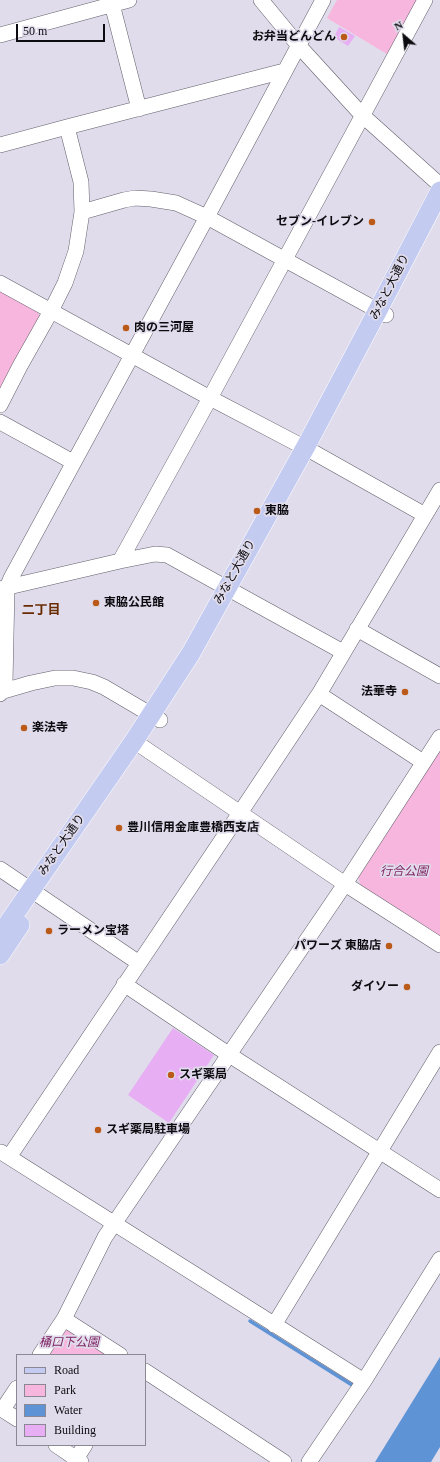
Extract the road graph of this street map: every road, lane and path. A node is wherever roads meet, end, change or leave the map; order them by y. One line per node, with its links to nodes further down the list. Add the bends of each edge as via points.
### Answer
1 (129, 0): 5 (street)
2 (261, 0): 7 (street)
3 (323, 0): 7 (street)
4 (425, 0): 10 (street)
5 (112, 4): 6 (street); 9 (street)
6 (0, 35)
7 (299, 46): 8 (street); 10 (street)
8 (284, 71): 9 (street); 17 (street)
9 (139, 109): 11 (street)
10 (362, 115): 13 (street); 18 (street)
11 (67, 127): 12 (street); 15 (street, via 81,182)
12 (0, 145)
13 (440, 185)
14 (440, 191): 21 (main road, みなと大通り)
15 (82, 212): 17 (street, via 135,198 176,203); 20 (street, via 76,251 65,283)
16 (440, 214): 21 (main road, みなと大通り)
17 (207, 217): 18 (street); 22 (street)
18 (285, 260): 21 (street); 23 (street)
19 (0, 283): 20 (street)
20 (51, 311): 22 (street); 24 (street)
21 (382, 312): 26 (main road, みなと大通り)
22 (132, 356): 23 (street); 27 (street)
23 (210, 398): 26 (street); 30 (street)
24 (0, 405)
25 (0, 422): 27 (street)
26 (309, 450): 29 (street); 32 (main road, みなと大通り)
27 (73, 462): 31 (street, via 13,574)
28 (440, 490): 29 (street)
29 (425, 515): 33 (street)
30 (120, 561): 31 (street); 32 (street, via 155,554 167,555)
31 (2, 586): 36 (street, via 5,683)
32 (231, 590): 34 (street); 38 (main road, みなと大通り, via 191,653)
33 (357, 629): 34 (street); 35 (street)
34 (343, 652): 37 (street)
35 (440, 676)
36 (0, 692): 38 (street, via 55,678 73,678 104,687)
37 (318, 694): 41 (street); 42 (street)
38 (156, 717): 40 (main road, みなと大通り)
39 (440, 737): 41 (street)
40 (138, 743): 42 (street); 45 (main road, みなと大通り)
41 (423, 762): 44 (street)
42 (240, 814): 44 (street); 49 (street)
43 (0, 869): 45 (street)
44 (344, 884): 47 (street); 52 (street)
45 (35, 893): 46 (main road, みなと大通り); 48 (main road, みなと大通り); 49 (street)
46 (0, 935)
47 (440, 945)
48 (0, 956)
49 (139, 963): 50 (street)
50 (124, 984): 52 (street); 54 (street)
51 (440, 1052): 53 (street)
52 (228, 1054): 53 (street); 56 (street)
53 (379, 1151): 55 (street); 59 (street)
54 (4, 1154): 56 (street)
55 (440, 1190)
56 (114, 1223): 58 (street); 59 (street)
57 (440, 1259): 63 (street)
58 (64, 1319): 60 (street); 61 (street)
59 (274, 1325): 63 (street)
60 (41, 1354)
61 (118, 1354)
62 (146, 1372): 70 (street)
63 (364, 1381): 71 (street)
64 (16, 1389): 65 (street)
65 (1, 1408): 66 (street)
66 (16, 1418)
67 (57, 1446): 69 (street)
68 (84, 1446): 69 (street)
69 (77, 1461)
70 (284, 1462)
71 (309, 1462)

